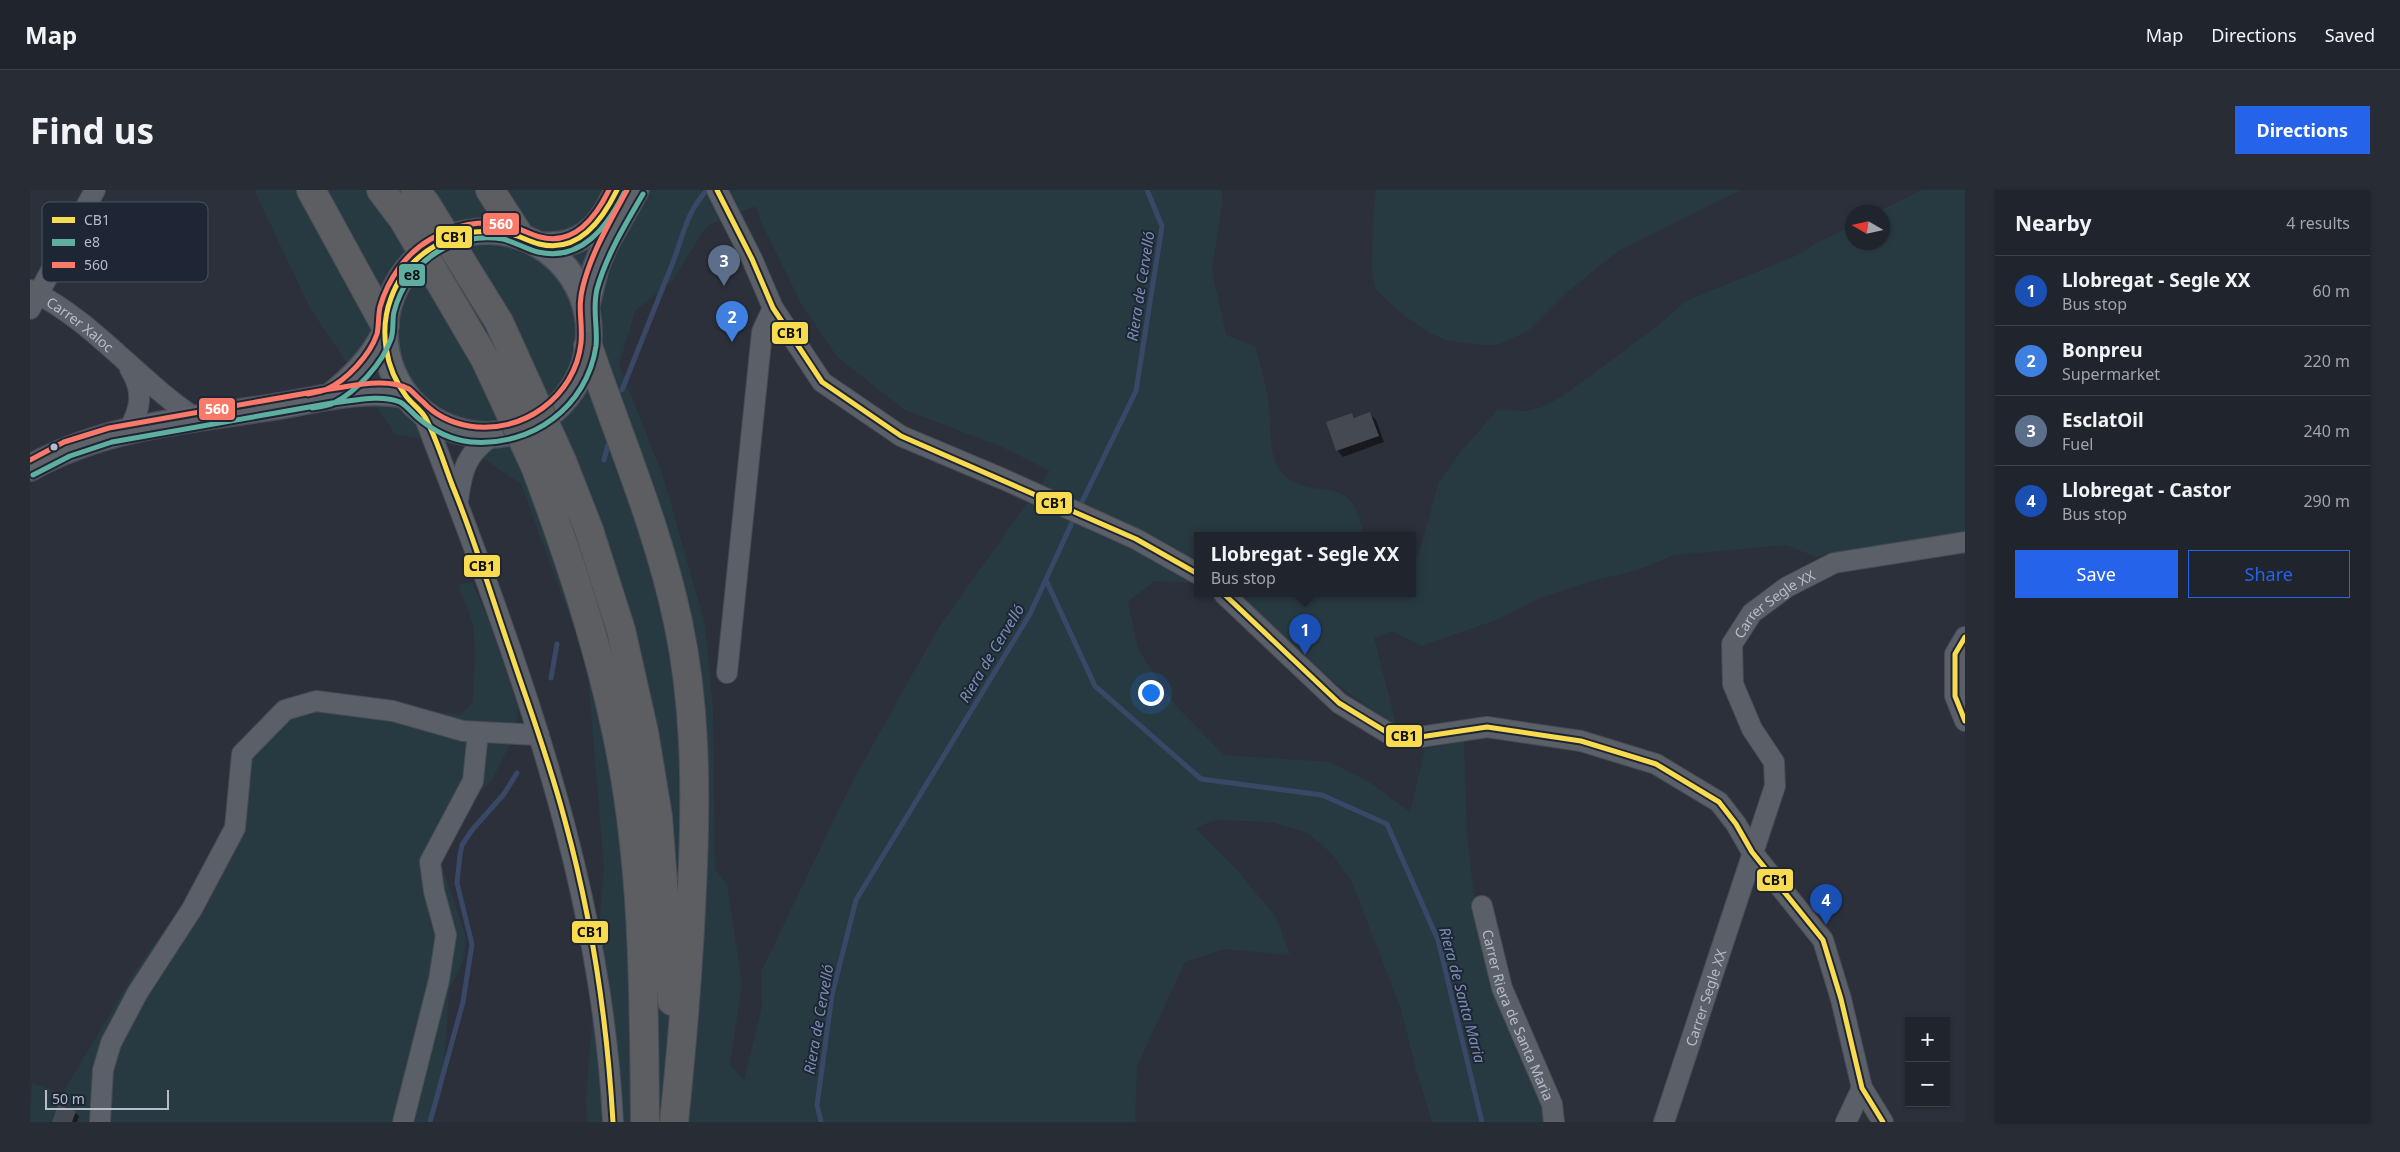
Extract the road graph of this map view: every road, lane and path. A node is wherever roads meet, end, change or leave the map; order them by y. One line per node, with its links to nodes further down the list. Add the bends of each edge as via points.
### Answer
1 (95, 190): 9 (street)
2 (311, 190): 15 (highway)
3 (381, 190): 40 (highway, bridge, via 403,219 485,359 535,466 599,654 617,732 639,900)
4 (490, 190): 10 (highway)
5 (616, 190): 10 (main road, via 604,214 586,234 566,245)
6 (636, 190): 13 (main road, via 605,245)
7 (718, 190): 14 (street)
8 (420, 197): 41 (highway, bridge, via 499,322 562,461 589,530 621,630 646,741 658,817 673,1006)
9 (88, 202)
10 (530, 240): 13 (main road, via 566,267 581,291); 15 (main road, via 488,230 473,231 451,237 430,248 398,281)
11 (42, 280): 12 (street)
12 (32, 297): 17 (street, Carrer Xaloc, via 65,310)
13 (586, 308): 16 (main road)
14 (773, 308): 27 (street, via 822,382 901,436 1136,539); 30 (street, via 762,332)
15 (384, 330): 18 (main road, via 388,361); 19 (main road, via 365,365)
16 (588, 346): 23 (main road, via 580,376 562,403 537,422); 41 (highway, via 660,550 679,624 686,672 694,753 695,812 690,951)
17 (127, 363): 21 (street, Carrer Xaloc, via 168,400); 22 (street, Carrer Xaloc, via 140,387 137,416)
18 (405, 395): 19 (main road, via 378,392); 20 (main road)
19 (331, 396): 21 (main road)
20 (423, 413): 23 (main road, via 448,428); 25 (street)
21 (197, 419): 22 (main road)
22 (128, 431): 24 (main road, via 79,444)
23 (492, 436): 25 (street, via 478,445 469,458)
24 (30, 468)
25 (458, 500): 33 (street)
26 (1965, 542): 34 (street, Carrer Segle XX, via 1834,563 1787,587 1752,613 1732,644 1733,684 1752,729 1774,762 1775,786)
27 (1194, 572)
28 (1227, 597): 34 (street, via 1340,703 1393,736 1420,737 1487,727 1581,741 1656,764 1718,802 1736,824)
29 (1965, 637): 31 (street, via 1955,654 1955,696)
30 (728, 673)
31 (1965, 721)
32 (478, 732): 33 (street); 37 (street, via 463,731 393,711 316,701 285,710 242,754 235,828 192,909 138,992 111,1043 103,1070); 38 (street, via 473,781 430,862 434,892 446,935 439,980)
33 (539, 735): 39 (street, via 565,820 592,937 611,1072)
34 (1752, 852): 36 (street, via 1823,940); 43 (street, Carrer Segle XX)
35 (1482, 906): 42 (street, Carrer Riera de Santa Maria, via 1502,988 1552,1104)
36 (1862, 1088): 44 (street); 45 (street)
37 (100, 1122)
38 (404, 1122)
39 (613, 1122)
40 (645, 1122)
41 (674, 1122)
42 (1554, 1122)
43 (1664, 1122)
44 (1846, 1122)
45 (1883, 1122)

